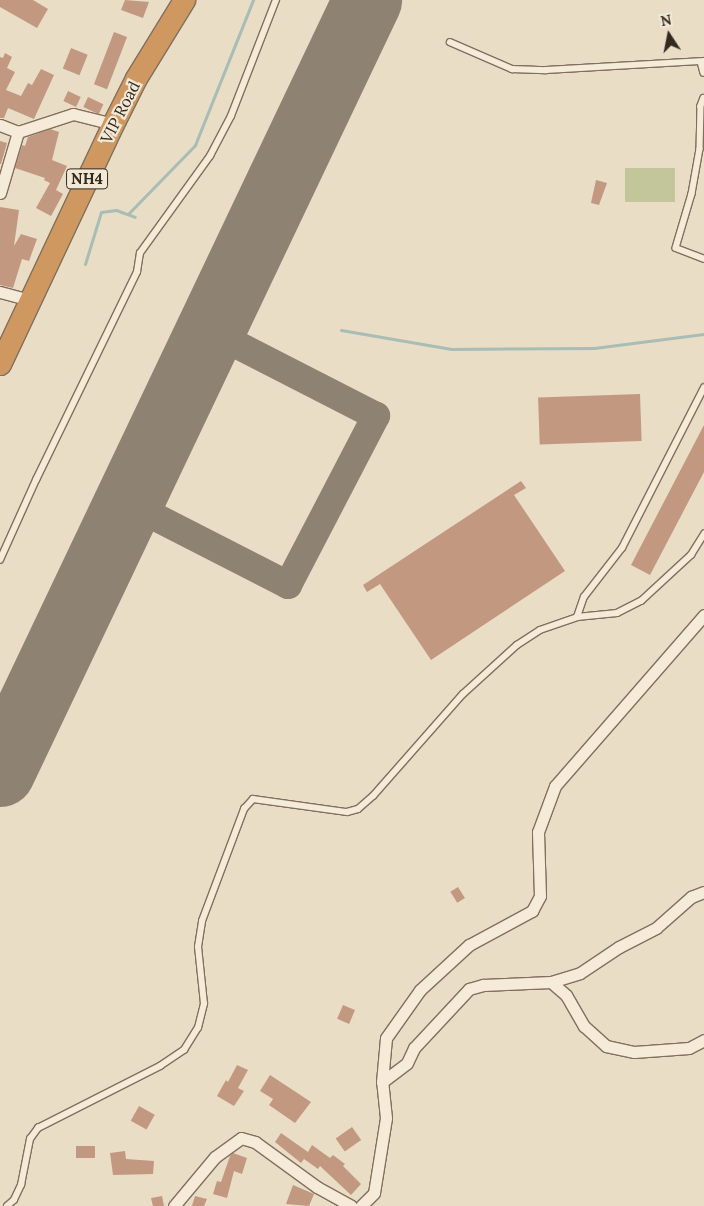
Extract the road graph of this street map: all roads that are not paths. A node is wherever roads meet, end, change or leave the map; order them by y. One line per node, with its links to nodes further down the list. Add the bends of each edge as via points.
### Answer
1 (184, 0): 7 (highway, VIP Road / NH4, via 136,78)
2 (276, 0): 17 (lane, via 231,116 210,156 140,254 137,272)
3 (450, 42): 4 (lane, via 512,69)
4 (702, 61): 5 (lane)
5 (704, 73)
6 (704, 98): 11 (lane, via 692,194 676,248)
7 (113, 124): 9 (street, via 73,114); 13 (highway, VIP Road / NH4)
8 (0, 125): 9 (street)
9 (18, 132): 10 (street)
10 (0, 193)
11 (704, 259)
12 (0, 292): 13 (street)
13 (30, 300): 14 (highway, VIP Road / NH4)
14 (0, 364)
15 (704, 388): 19 (lane, via 622,548 584,597)
16 (704, 534): 19 (lane, via 691,555 641,601 617,613)
17 (0, 560)
18 (704, 615): 23 (street, via 555,786 538,832 540,896 532,911 469,945 420,990 386,1038)
19 (577, 617): 24 (lane, via 540,630 517,645 463,694 358,809 347,812 253,799 244,809 202,921 198,947 204,1004 198,1028 184,1050 160,1066 38,1128 30,1140 21,1185)
20 (704, 892): 21 (street, via 691,897 656,928 619,947 580,973)
21 (551, 982): 22 (street, via 566,995 584,1026 606,1046 634,1052 689,1048); 23 (street, via 483,985 469,989 414,1048 408,1063)
22 (704, 1040)
23 (382, 1082): 27 (street, via 386,1118 374,1193)
24 (8, 1206)
25 (174, 1206): 26 (street, via 215,1157 241,1138 255,1142 317,1187)
26 (351, 1206)
27 (361, 1206)

